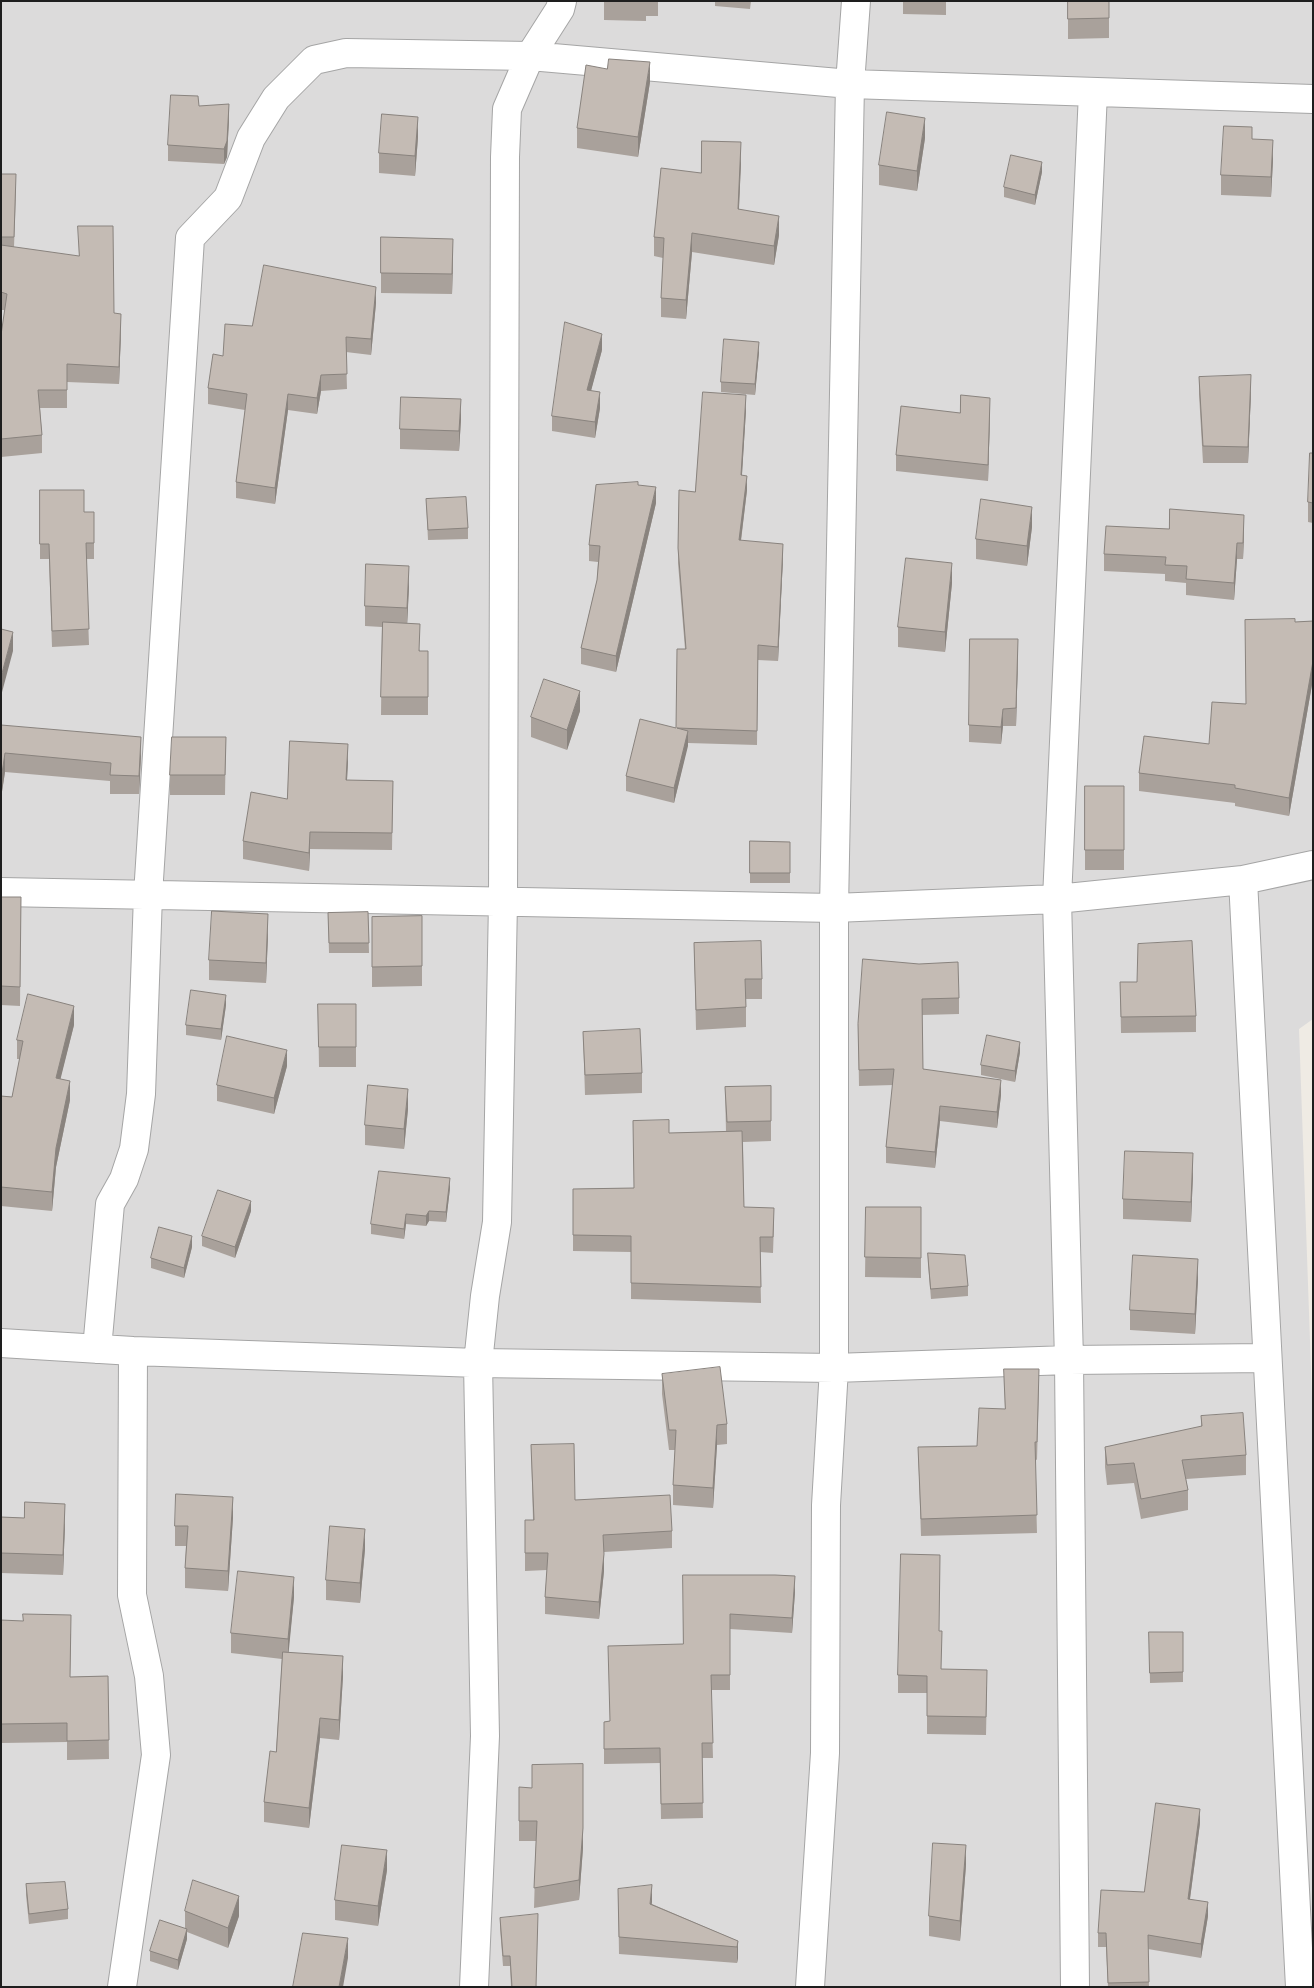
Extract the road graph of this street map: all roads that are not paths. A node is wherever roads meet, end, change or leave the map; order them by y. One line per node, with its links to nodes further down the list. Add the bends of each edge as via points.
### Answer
1 (562, 1): 3 (street)
2 (856, 1): 4 (street)
3 (530, 56): 4 (street); 10 (street, via 346,53 314,60 276,98 251,138 228,198 190,238); 12 (street, via 506,109)
4 (850, 84): 5 (street); 13 (street)
5 (1093, 92): 6 (street); 11 (street)
6 (1313, 99)
7 (1313, 865): 8 (street)
8 (1243, 880): 11 (street); 17 (street)
9 (1, 892): 10 (street)
10 (148, 894): 12 (street); 15 (street, via 141,1094 134,1149 110,1204)
11 (1057, 899): 13 (street); 18 (street)
12 (503, 901): 13 (street); 19 (street, via 496,1222 484,1296)
13 (834, 908): 20 (street)
14 (1, 1343): 15 (street)
15 (97, 1349): 16 (street)
16 (133, 1351): 19 (street); 21 (street, via 132,1595 149,1676 156,1755)
17 (1266, 1358): 18 (street); 25 (street)
18 (1070, 1360): 20 (street); 24 (street)
19 (478, 1363): 20 (street); 22 (street, via 485,1736)
20 (834, 1368): 23 (street, via 826,1505 825,1753)
21 (122, 1987)
22 (474, 1987)
23 (810, 1987)
24 (1075, 1987)
25 (1300, 1987)

